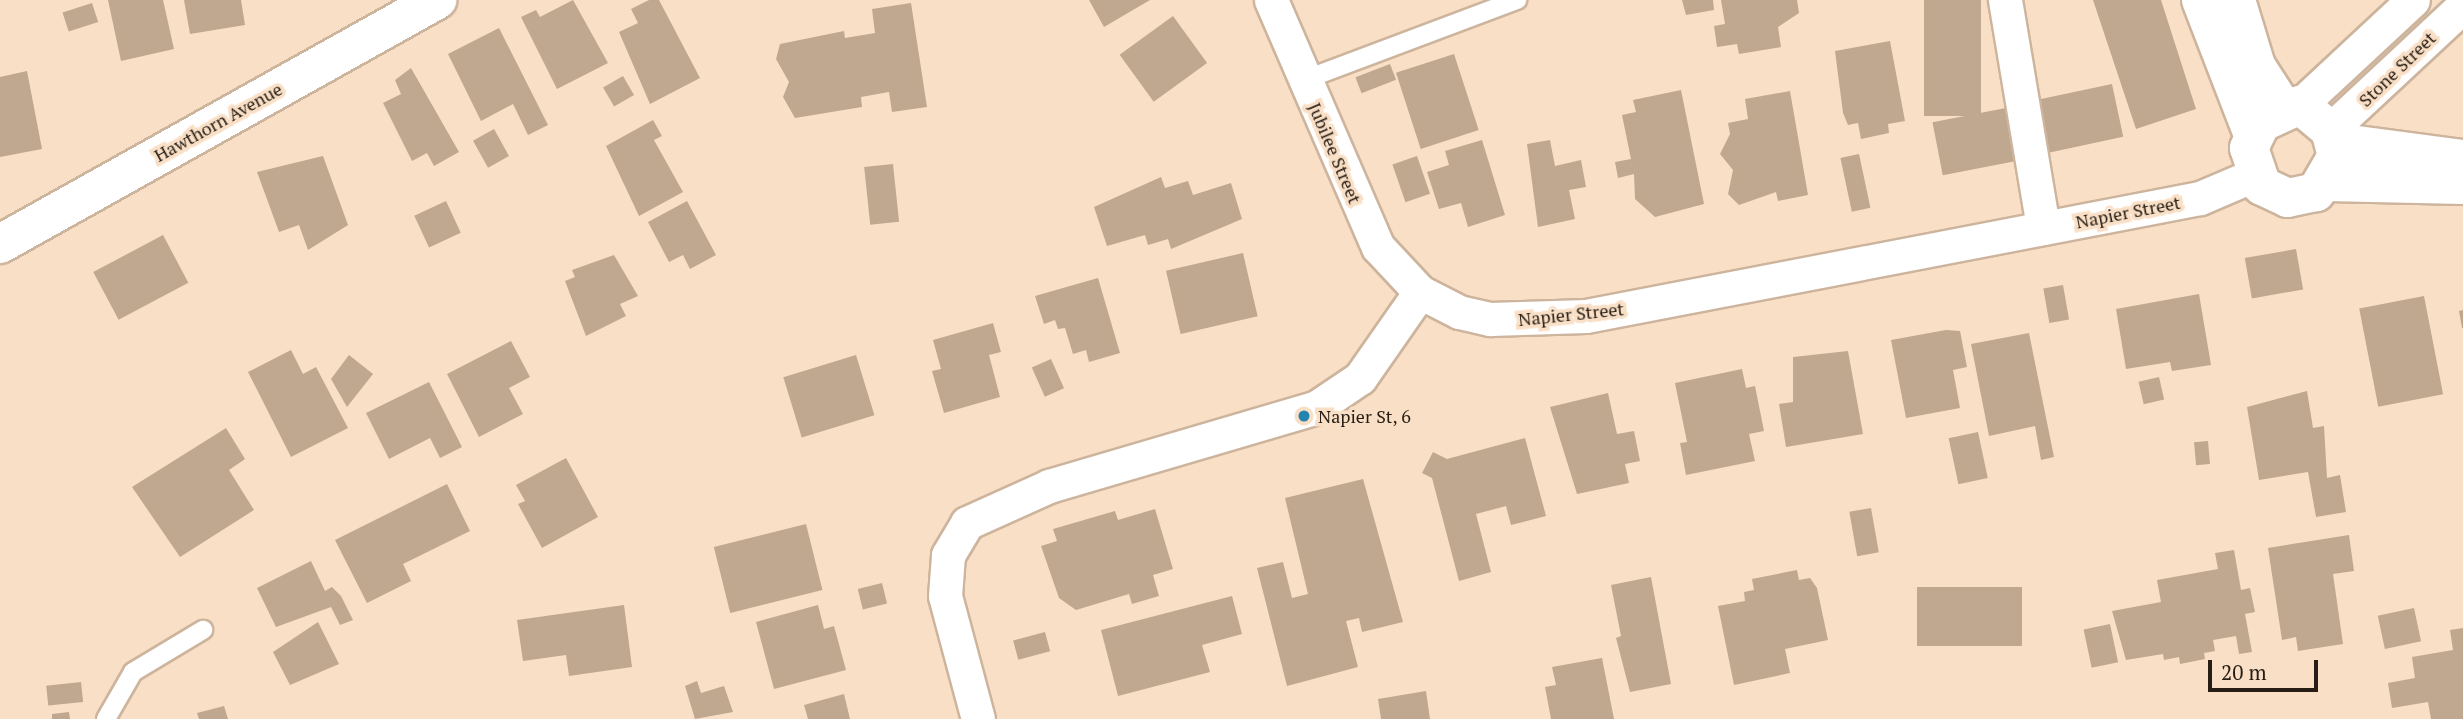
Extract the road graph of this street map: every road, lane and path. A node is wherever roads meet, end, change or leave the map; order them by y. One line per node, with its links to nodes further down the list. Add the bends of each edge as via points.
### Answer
1 (437, 0): 18 (street, Hawthorn Avenue)
2 (1271, 0): 9 (street, Jubilee Street)
3 (1517, 0): 9 (lane)
4 (2005, 0): 17 (street)
5 (2201, 0): 11 (street)
6 (2236, 0): 10 (street, via 2256,66)
7 (2413, 0): 10 (street)
8 (2463, 6): 12 (street, Stone Street)
9 (1304, 80): 19 (street, Jubilee Street, via 1378,247)
10 (2293, 108): 11 (street); 12 (street)
11 (2253, 135): 14 (street)
12 (2332, 136): 13 (street); 15 (street)
13 (2463, 159)
14 (2253, 174): 15 (street, via 2288,198); 17 (street, Napier Street, via 2200,198)
15 (2327, 182): 16 (street)
16 (2463, 185)
17 (2043, 228): 19 (street, Napier Street, via 1586,316 1490,319 1459,313)
18 (0, 244)
19 (1420, 292): 22 (street, via 1360,378 1317,407 1013,498 967,523 948,555 945,596)
20 (203, 630): 21 (lane, via 133,672)
21 (106, 719)
22 (978, 719)

